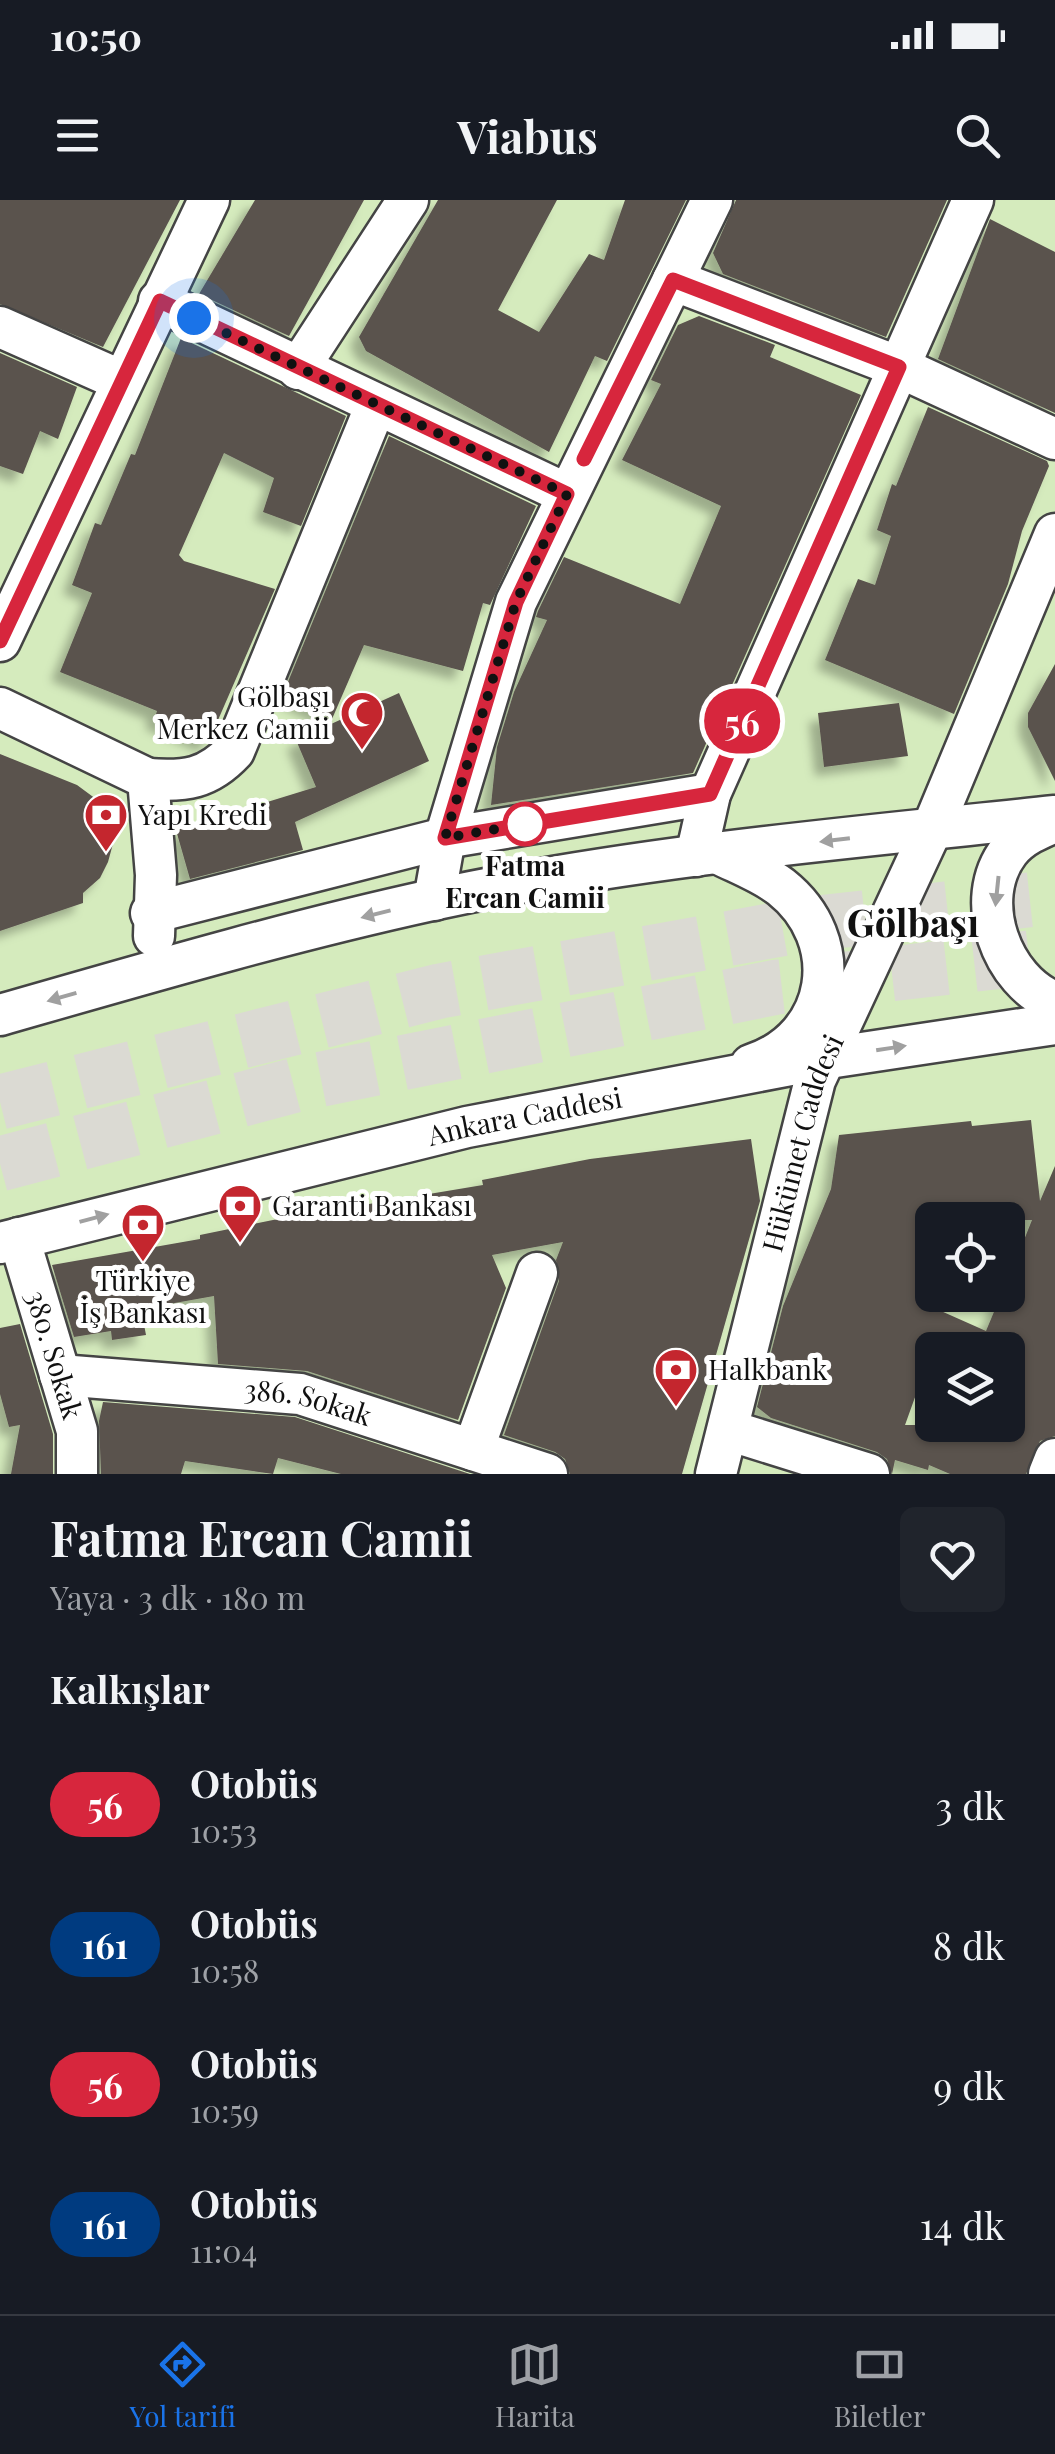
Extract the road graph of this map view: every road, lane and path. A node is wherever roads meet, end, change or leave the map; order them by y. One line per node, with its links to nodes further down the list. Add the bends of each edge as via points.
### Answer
1 (209, 200): 6 (street)
2 (408, 200): 9 (street)
3 (712, 200): 5 (street)
4 (973, 200): 8 (street)
5 (673, 280): 8 (street); 13 (street)
6 (160, 301): 9 (street); 10 (street)
7 (0, 327): 10 (street)
8 (899, 367): 12 (street); 18 (street)
9 (298, 369): 11 (street)
10 (122, 381): 15 (street)
11 (376, 405): 13 (street); 17 (street, via 234,751 216,770 185,782)
12 (1055, 439)
13 (567, 494): 21 (street, via 516,602)
14 (1055, 534): 20 (street, Hükümet Caddesi)
15 (0, 641)
16 (0, 708): 17 (street)
17 (148, 779): 24 (street, via 156,875)
18 (710, 794): 21 (street); 22 (street)
19 (1055, 819): 20 (street); 26 (street, one-way to 26, via 1010,850 1000,866 995,910 1015,975)
20 (932, 829): 22 (street, one-way to 22); 29 (street, Hükümet Caddesi)
21 (445, 838): 23 (street); 24 (street)
22 (708, 855): 23 (street); 30 (street, via 780,886 804,912 820,938 826,986 813,1020 792,1042 765,1060)
23 (434, 900): 25 (street, one-way to 25)
24 (151, 913): 25 (street)
25 (158, 970): 27 (street, one-way to 27)
26 (1055, 1002)
27 (0, 1016)
28 (1055, 1024): 29 (street, Ankara Caddesi, one-way to 28)
29 (822, 1060): 30 (street, Ankara Caddesi); 34 (street, Hükümet Caddesi)
30 (691, 1085): 31 (street, Ankara Caddesi, one-way to 30, via 467,1127)
31 (10, 1241): 33 (street, 380. Sokak)
32 (537, 1273): 35 (street)
33 (60, 1376): 35 (street, 386. Sokak, via 300,1394); 37 (street, 380. Sokak, via 77,1431)
34 (728, 1430): 39 (street, Hükümet Caddesi); 40 (street)
35 (473, 1450): 38 (street, 386. Sokak)
36 (1055, 1460): 41 (street)
37 (77, 1474)
38 (548, 1474)
39 (716, 1474)
40 (869, 1474)
41 (1048, 1474)

